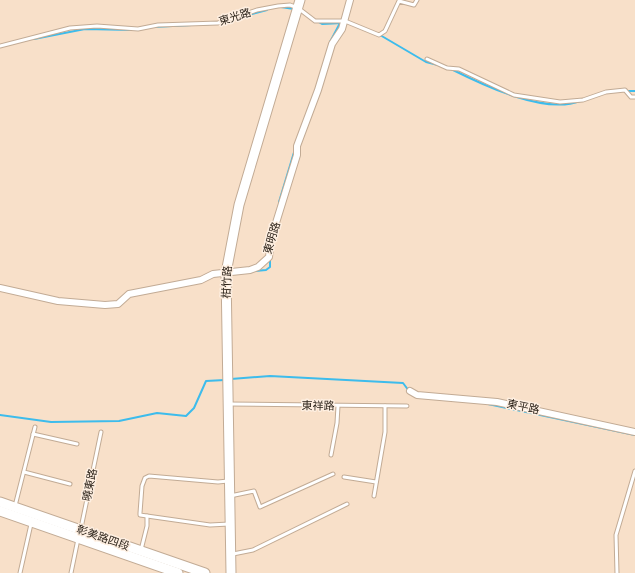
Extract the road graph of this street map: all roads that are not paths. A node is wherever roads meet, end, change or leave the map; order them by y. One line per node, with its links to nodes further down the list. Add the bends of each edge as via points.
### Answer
1 (350, 0): 4 (street, 東明路)
2 (417, 0): 4 (lane, via 414,4 399,1 385,31 379,35)
3 (299, 4): 4 (lane, via 314,21); 5 (lane, 東光路, via 257,10 218,23 158,25 138,29 97,26 70,28); 8 (street, 柑竹路, via 239,205)
4 (345, 21): 8 (street, 東明路, via 332,44 318,90 296,146 297,154 271,239 269,257 258,267 250,270)
5 (0, 46)
6 (428, 59): 7 (lane, via 447,68 459,69 514,95 560,102 583,100 606,92 625,90 631,97)
7 (635, 97)
8 (226, 273): 9 (street, 東明路, via 129,294 118,304 105,305 58,302); 11 (street, 柑竹路)
9 (0, 288)
10 (410, 391): 17 (street, 東平路, via 417,395 497,402)
11 (230, 404): 12 (lane, 東祥路); 25 (street, 柑竹路)
12 (338, 406): 13 (lane, 東祥路); 20 (lane)
13 (385, 406): 14 (lane, 東祥路); 26 (lane, via 385,432)
14 (407, 406)
15 (35, 427): 18 (lane)
16 (102, 432): 37 (lane, 曉東路)
17 (635, 432)
18 (33, 434): 19 (lane); 22 (lane)
19 (77, 444)
20 (331, 455)
21 (635, 471): 45 (lane, via 616,535)
22 (24, 472): 27 (lane); 32 (lane)
23 (333, 474): 28 (lane, via 260,507 254,491)
24 (344, 477): 26 (lane)
25 (230, 480): 28 (street, 柑竹路); 34 (lane, via 218,482 149,476 145,478 142,486 140,509 140,515)
26 (376, 482): 29 (lane)
27 (70, 484)
28 (230, 496): 36 (street, 柑竹路)
29 (374, 496)
30 (0, 502): 32 (street, 彰美路四段)
31 (347, 504): 38 (lane, via 253,550)
32 (15, 508): 35 (street, 彰美路四段)
33 (0, 511): 35 (street, 彰美路四段)
34 (147, 516): 36 (lane, via 210,525); 39 (lane, via 147,526)
35 (32, 518): 37 (street, 彰美路四段); 40 (lane)
36 (231, 524): 38 (street, 柑竹路)
37 (80, 534): 39 (street, 彰美路四段); 41 (lane, 曉東路)
38 (231, 554): 44 (street, 柑竹路)
39 (139, 555): 42 (street, 彰美路四段); 43 (street, 彰美路四段)
40 (20, 573)
41 (71, 573)
42 (178, 573)
43 (205, 573)
44 (231, 573)
45 (617, 573)

